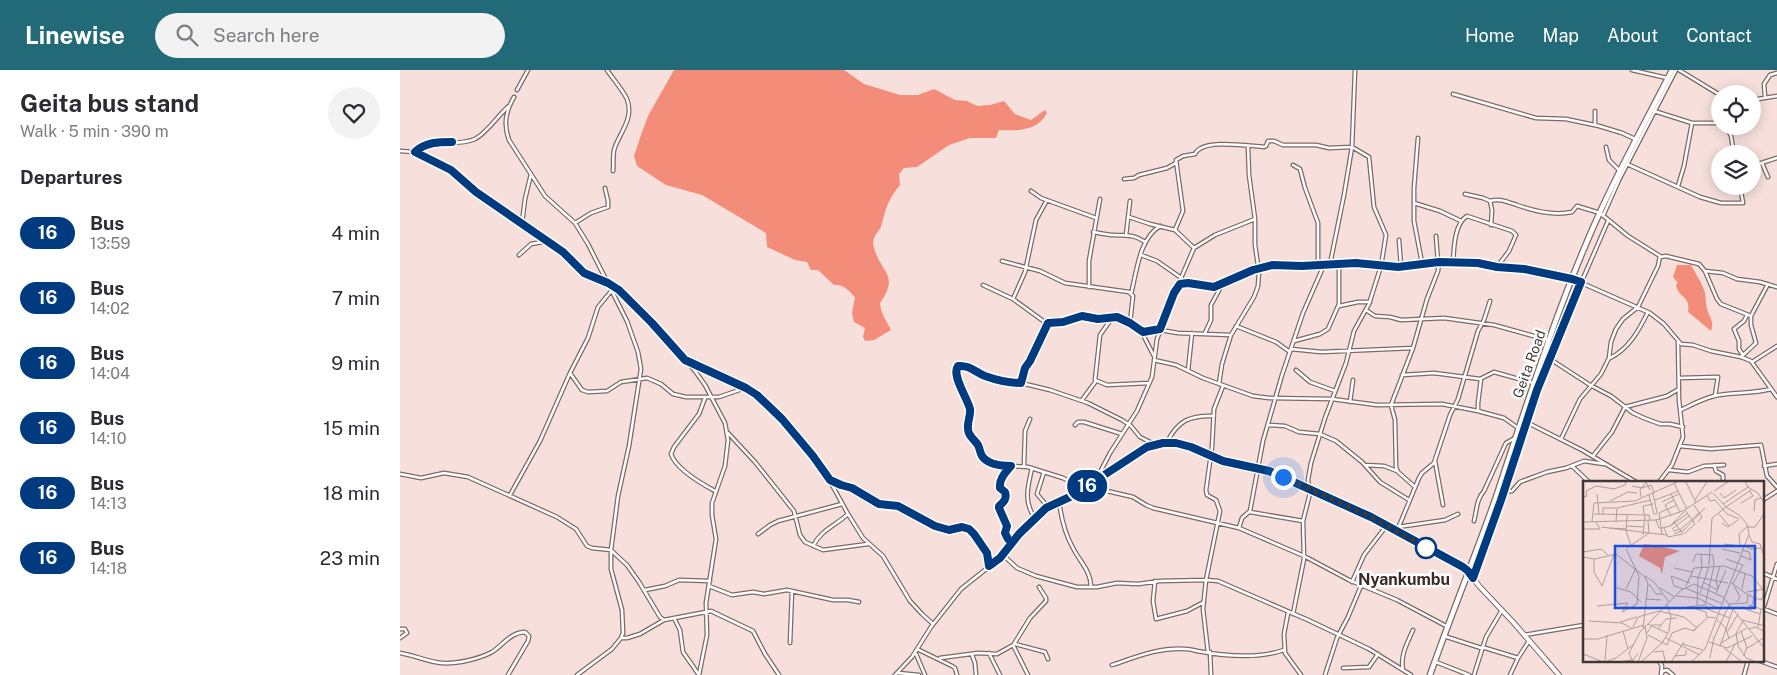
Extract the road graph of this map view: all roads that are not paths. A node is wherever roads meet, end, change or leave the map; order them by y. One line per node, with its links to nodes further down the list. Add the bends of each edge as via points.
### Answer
1 (528, 70): 11 (street)
2 (607, 70): 36 (street, via 624,93 629,110 627,123 614,148)
3 (1355, 70): 26 (street)
4 (1632, 70): 10 (street)
5 (1672, 70): 10 (highway, Geita Road)
6 (1678, 70): 12 (street); 20 (street)
7 (1768, 72): 9 (street)
8 (1777, 73): 9 (street)
9 (1769, 76): 16 (street, via 1764,85)
10 (1668, 78): 25 (highway, Geita Road)
11 (517, 90)
12 (1711, 90)
13 (1453, 94): 23 (street, via 1536,118)
14 (1777, 96): 16 (street)
15 (514, 97): 18 (street)
16 (1765, 97): 17 (street)
17 (1761, 98)
18 (509, 105): 30 (street, via 475,139 428,144); 38 (street, via 506,133)
19 (1595, 111): 23 (street)
20 (1654, 111): 21 (street); 34 (street)
21 (1692, 123): 22 (street); 41 (street)
22 (1711, 123)
23 (1595, 125): 25 (street)
24 (1418, 138): 50 (street)
25 (1636, 139): 37 (highway, Geita Road)
26 (1352, 145): 27 (street, via 1329,148 1283,145 1272,140 1265,146); 76 (street); 80 (street, via 1369,157 1374,207 1386,236)
27 (1248, 146): 32 (street, via 1205,146 1195,154 1177,159); 54 (street)
28 (1606, 147): 37 (street, via 1609,160)
29 (400, 151): 30 (street)
30 (415, 152): 57 (street, via 451,170 476,192)
31 (1777, 158): 33 (street)
32 (1176, 163): 40 (street); 61 (street, via 1183,211)
33 (1762, 163): 39 (street)
34 (1627, 164): 41 (street); 51 (street)
35 (1293, 165): 79 (street, via 1300,169 1317,218)
36 (613, 170)
37 (1620, 171): 51 (highway, Geita Road)
38 (531, 174): 57 (street); 58 (street, via 545,196)
39 (1768, 178)
40 (1124, 179)
41 (1678, 186): 45 (street, via 1707,200 1734,204 1743,203)
42 (605, 188): 58 (street, via 608,207)
43 (1031, 191): 47 (street)
44 (1465, 194): 49 (street)
45 (1742, 195)
46 (1100, 199): 53 (street)
47 (1047, 200): 53 (street); 81 (street, via 1036,220)
48 (1130, 201): 52 (street)
49 (1490, 201): 51 (street, via 1506,201 1555,213 1572,212 1577,206); 59 (street)
50 (1414, 203): 55 (street, via 1440,210); 78 (street)
51 (1601, 214): 56 (street); 87 (highway, Geita Road)
52 (1129, 217): 60 (street); 63 (street)
53 (1096, 218): 62 (street)
54 (1255, 219): 68 (street, via 1215,235); 84 (street)
55 (1461, 221): 59 (street, via 1467,216); 74 (street)
56 (1608, 221): 71 (street); 88 (street)
57 (522, 223): 66 (street)
58 (575, 224): 89 (street)
59 (1491, 225): 83 (street, via 1512,231 1516,236)
60 (1160, 226): 61 (street); 67 (street)
61 (1175, 230): 68 (street)
62 (1093, 232): 63 (street); 96 (street)
63 (1126, 235): 67 (street, via 1137,236)
64 (1436, 236): 73 (street)
65 (1399, 240): 82 (street)
66 (549, 241): 70 (street, via 531,244); 89 (street, via 584,273)
67 (1145, 242): 69 (street)
68 (1194, 248): 86 (street)
69 (1141, 255): 86 (street); 98 (street)
70 (519, 256)
71 (1660, 257): 85 (street, via 1694,262); 103 (street)
72 (1002, 261): 81 (street)
73 (1438, 262): 74 (street); 78 (street); 109 (street, via 1438,271)
74 (1454, 262): 83 (street)
75 (1324, 264): 76 (street); 79 (street); 120 (street)
76 (1330, 264): 77 (street)
77 (1339, 264): 80 (street); 102 (street)
78 (1422, 264): 82 (street)
79 (1318, 265): 84 (street)
80 (1381, 266): 82 (street); 101 (street)
81 (1026, 267): 96 (street, via 1065,283); 99 (street)
82 (1401, 267)
83 (1497, 267): 87 (street)
84 (1258, 268): 91 (street); 113 (street, via 1256,293)
85 (1705, 271): 92 (street); 106 (street, via 1714,296 1721,304)
86 (1181, 278): 90 (street); 94 (street)
87 (1572, 279): 88 (street); 119 (highway, Geita Road)
88 (1581, 282): 103 (street); 129 (street)
89 (608, 283): 97 (street); 130 (street, via 625,296)
90 (1188, 283): 91 (street, via 1209,287); 94 (street)
91 (1222, 284): 117 (street, via 1211,305)
92 (1768, 284): 95 (street); 107 (street)
93 (982, 285): 99 (street)
94 (1178, 286): 114 (street)
95 (1777, 287)
96 (1089, 288): 98 (street)
97 (612, 290): 134 (street, via 598,307 588,338); 137 (street, via 633,335)
98 (1131, 294): 111 (street)
99 (1013, 299): 110 (street)
100 (1490, 301): 112 (street)
101 (1370, 302): 102 (street); 104 (street)
102 (1339, 306): 120 (street, via 1326,331)
103 (1638, 307): 105 (street); 128 (street, via 1622,319 1616,329)
104 (1366, 310): 109 (street, via 1374,316); 124 (street, via 1354,331)
105 (1648, 312): 121 (street); 128 (street, via 1632,339)
106 (1747, 314): 107 (street); 126 (street, via 1734,329)
107 (1751, 316): 126 (street, via 1756,343)
108 (1113, 317): 110 (street, via 1082,316); 111 (street); 141 (street, via 1100,335)
109 (1421, 319): 112 (street, via 1444,318); 123 (street)
110 (1048, 323): 142 (street, via 1025,368)
111 (1130, 323): 115 (street)
112 (1482, 324): 119 (street, via 1502,326); 136 (street)
113 (1236, 326): 118 (street); 125 (street)
114 (1160, 330): 115 (street); 116 (street); 127 (street)
115 (1141, 332): 127 (street)
116 (1192, 333): 117 (street); 133 (street)
117 (1205, 333): 118 (street)
118 (1231, 335): 145 (street, via 1223,358)
119 (1550, 340): 144 (highway, Geita Road)
120 (1294, 341): 125 (street)
121 (1678, 341): 126 (street); 138 (street)
122 (1777, 346): 131 (street)
123 (1413, 348): 124 (street); 135 (street)
124 (1349, 350): 125 (street); 150 (street)
125 (1291, 351): 155 (street)
126 (1742, 356): 131 (street)
127 (1154, 358): 133 (street); 143 (street, via 1153,374)
128 (1609, 358): 146 (street, via 1601,374)
129 (1550, 359): 146 (street); 167 (street)
130 (685, 360): 147 (street); 154 (street)
131 (1752, 362): 149 (street)
132 (1296, 370): 150 (street, via 1310,382)
133 (1188, 371): 145 (street)
134 (570, 372): 137 (street, via 582,390 588,392 607,391 621,382); 213 (street, via 537,447)
135 (1402, 375): 136 (street, via 1434,373); 159 (street)
136 (1465, 376): 139 (street); 160 (street)
137 (641, 378): 153 (street, via 651,379 676,395); 236 (street)
138 (1679, 378): 148 (street); 151 (street, via 1718,377)
139 (1481, 379): 144 (street, via 1494,372); 163 (street)
140 (1353, 380): 158 (street)
141 (1096, 381): 143 (street, via 1107,385); 157 (street)
142 (1021, 383): 157 (street); 189 (street, via 985,376 966,366 956,367 957,380 970,409 970,436 985,460)
143 (1148, 383): 168 (street)
144 (1533, 383): 166 (highway, Geita Road)
145 (1221, 385): 155 (street, via 1247,394); 164 (street)
146 (1590, 385): 161 (street); 177 (street)
147 (746, 388): 154 (street); 199 (street, via 782,419)
148 (1679, 389): 161 (street, via 1670,395); 162 (street)
149 (1771, 389): 151 (street); 152 (street)
150 (1335, 391): 156 (street)
151 (1715, 396): 162 (street)
152 (1777, 397)
153 (705, 398): 154 (street); 210 (street, via 699,414 672,454 678,466)
154 (712, 398): 173 (street)
155 (1277, 398): 156 (street); 170 (street)
156 (1332, 400): 158 (street); 175 (street)
157 (1082, 401): 168 (street)
158 (1350, 402): 159 (street)
159 (1391, 405): 160 (street); 197 (street)
160 (1455, 407): 163 (street); 183 (street)
161 (1625, 407): 171 (street, via 1655,423); 182 (street, via 1607,440)
162 (1680, 410): 171 (street)
163 (1478, 411): 172 (street, via 1504,418)
164 (1214, 416): 178 (street, via 1186,420 1176,428); 181 (street)
165 (1030, 419): 190 (street, via 1024,431)
166 (1521, 419): 167 (street); 172 (highway, Geita Road)
167 (1528, 421): 177 (street); 212 (street)
168 (1128, 424): 174 (street); 179 (street, via 1140,437)
169 (1075, 425): 174 (street, via 1084,422)
170 (1267, 425): 175 (street); 194 (street)
171 (1683, 427): 180 (street)
172 (1518, 428): 176 (highway, Geita Road)
173 (727, 432): 210 (street, via 726,459); 223 (street)
174 (1122, 434): 200 (street)
175 (1320, 434): 187 (street, via 1336,441); 209 (street, via 1308,480)
176 (1515, 438): 226 (street, via 1507,442 1501,451 1479,496); 241 (highway, Geita Road)
177 (1562, 439): 182 (street)
178 (1167, 443): 179 (street); 181 (street, via 1184,445)
179 (1154, 444): 200 (street)
180 (1680, 446): 192 (street, via 1711,449 1762,445); 195 (street)
181 (1211, 456): 194 (street); 227 (street, via 1206,492 1218,504)
182 (1593, 456): 184 (street)
183 (1435, 461): 206 (street, via 1421,475); 218 (street)
184 (1606, 464): 191 (street, via 1584,461); 202 (street)
185 (1724, 464): 188 (street)
186 (1777, 464): 192 (street)
187 (1365, 465): 197 (street, via 1384,466); 215 (street, via 1380,482)
188 (1714, 465): 195 (street, via 1688,472); 204 (street, via 1716,471 1723,475)
189 (1011, 466): 190 (street); 234 (street, via 1000,483 1006,496 999,508)
190 (1024, 466): 193 (street)
191 (1572, 466): 201 (street); 212 (street, via 1543,473 1520,482 1512,491)
192 (1764, 466): 207 (street, via 1769,480)
193 (1032, 468): 196 (street); 224 (street, via 1027,497)
194 (1258, 468): 209 (street); 220 (street)
195 (1669, 470): 203 (street)
196 (1044, 472): 208 (street); 219 (street, via 1037,494)
197 (1398, 472): 206 (street)
198 (400, 474): 213 (street, via 421,478 444,473 461,475)
199 (830, 480): 217 (street); 240 (street, via 879,504 898,506 935,526 949,530 969,529 987,553)
200 (1096, 480): 205 (street)
201 (1588, 481)
202 (1634, 481)
203 (1661, 481)
204 (1723, 481)
205 (1090, 484): 208 (street); 227 (street, via 1133,497 1153,508)
206 (1415, 487): 215 (street)
207 (1777, 487)
208 (1084, 488): 216 (street)
209 (1310, 490): 225 (street); 228 (street)
210 (715, 491): 245 (street, via 712,512 716,539)
211 (1777, 491): 214 (street)
212 (1504, 492): 242 (street)
213 (510, 495): 236 (street, via 572,526 587,546)
214 (1764, 499)
215 (1409, 500): 229 (street)
216 (1059, 501): 219 (street); 251 (street, via 1066,532 1087,569)
217 (842, 504): 221 (street); 223 (street)
218 (1443, 506)
219 (1048, 507): 224 (street)
220 (1250, 512): 225 (street); 230 (street, via 1242,518)
221 (848, 514): 233 (street); 235 (street, via 821,533)
222 (1458, 514): 229 (street, via 1449,520)
223 (796, 517): 232 (street, via 774,523); 235 (street, via 801,537)
224 (1035, 518): 234 (street)
225 (1303, 521): 238 (street)
226 (1474, 521)
227 (1217, 524): 230 (street); 244 (street)
228 (1387, 525): 231 (street); 247 (street, via 1364,556)
229 (1398, 527): 231 (street)
230 (1239, 528): 238 (street)
231 (1397, 531): 241 (street)
232 (758, 534)
233 (868, 544): 235 (street, via 823,550); 265 (street, via 883,556 910,601)
234 (1011, 544): 237 (street)
235 (813, 547)
236 (611, 550): 252 (street); 274 (street, via 611,570 622,617)
237 (1003, 555): 240 (street); 251 (street, via 1012,566 1036,576 1072,586)
238 (1304, 556): 247 (street); 261 (street)
239 (1777, 564): 243 (street)
240 (989, 566): 265 (street, via 964,586)
241 (1468, 571): 242 (main road); 267 (highway, Geita Road)
242 (1473, 578): 258 (main road)
243 (1775, 578): 256 (street)
244 (1206, 580): 246 (street); 255 (street); 260 (street, via 1224,583)
245 (710, 581): 248 (street); 252 (street, via 679,580)
246 (1155, 581): 251 (street); 255 (street, via 1156,619)
247 (1352, 582): 249 (street)
248 (709, 586): 253 (street, via 735,595); 259 (street)
249 (1361, 586): 267 (street, via 1397,600); 270 (street)
250 (1039, 587): 277 (street, via 1046,601)
251 (1091, 587)
252 (645, 590): 264 (street)
253 (792, 591): 254 (street); 276 (street)
254 (859, 602)
255 (1204, 602): 282 (street)
256 (1764, 606)
257 (1764, 609): 262 (street)
258 (1502, 610): 271 (main road); 278 (street)
259 (705, 611): 263 (street); 301 (street, via 707,635); 302 (street, via 752,630)
260 (1288, 612): 261 (street); 280 (street)
261 (1293, 614): 270 (street)
262 (1777, 614)
263 (674, 618): 264 (street); 301 (street, via 680,630 683,652)
264 (664, 620): 274 (street, via 640,634)
265 (934, 624): 279 (street)
266 (1583, 625): 271 (street)
267 (1448, 627): 272 (highway, Geita Road)
268 (400, 629): 273 (street, via 406,629 407,633)
269 (1413, 630): 297 (street, via 1404,651)
270 (1338, 635): 286 (street); 311 (street)
271 (1524, 635): 275 (main road)
272 (1444, 636): 278 (street); 290 (highway, Geita Road)
273 (400, 638)
274 (621, 638): 300 (street, via 612,649)
275 (1529, 641): 288 (street); 317 (main road)
276 (790, 643)
277 (1013, 644): 283 (street, via 1000,653); 289 (street, via 1045,652); 308 (street)
278 (1482, 647): 288 (street); 315 (street)
279 (917, 648): 281 (street); 287 (street)
280 (1284, 650): 282 (street, via 1244,655); 310 (street)
281 (915, 652): 298 (street); 304 (street)
282 (1209, 652): 294 (street, via 1187,648 1156,651); 309 (street)
283 (989, 653): 285 (street); 307 (street)
284 (400, 654): 299 (street, via 442,663 462,661 492,651 512,636 525,632 529,636 528,641)
285 (972, 654): 287 (street); 306 (street)
286 (1378, 654): 296 (street, via 1369,667); 297 (street)
287 (940, 658): 305 (street, via 955,668)
288 (1518, 658): 316 (street)
289 (1048, 659)
290 (1435, 662): 313 (highway, Geita Road); 314 (street)
291 (1660, 662): 318 (street)
292 (1748, 662): 320 (street)
293 (1763, 662): 295 (street)
294 (1112, 665)
295 (1777, 667)
296 (1343, 668)
297 (1403, 670): 312 (street)
298 (896, 674): 303 (street)
299 (508, 675)
300 (577, 675)
301 (699, 675)
302 (779, 675)
303 (919, 675)
304 (925, 675)
305 (957, 675)
306 (976, 675)
307 (1000, 675)
308 (1028, 675)
309 (1211, 675)
310 (1301, 675)
311 (1325, 675)
312 (1411, 675)
313 (1430, 675)
314 (1469, 675)
315 (1474, 675)
316 (1510, 675)
317 (1558, 675)
318 (1660, 675): 319 (street, via 1667,670)
319 (1673, 675)
320 (1744, 675)

